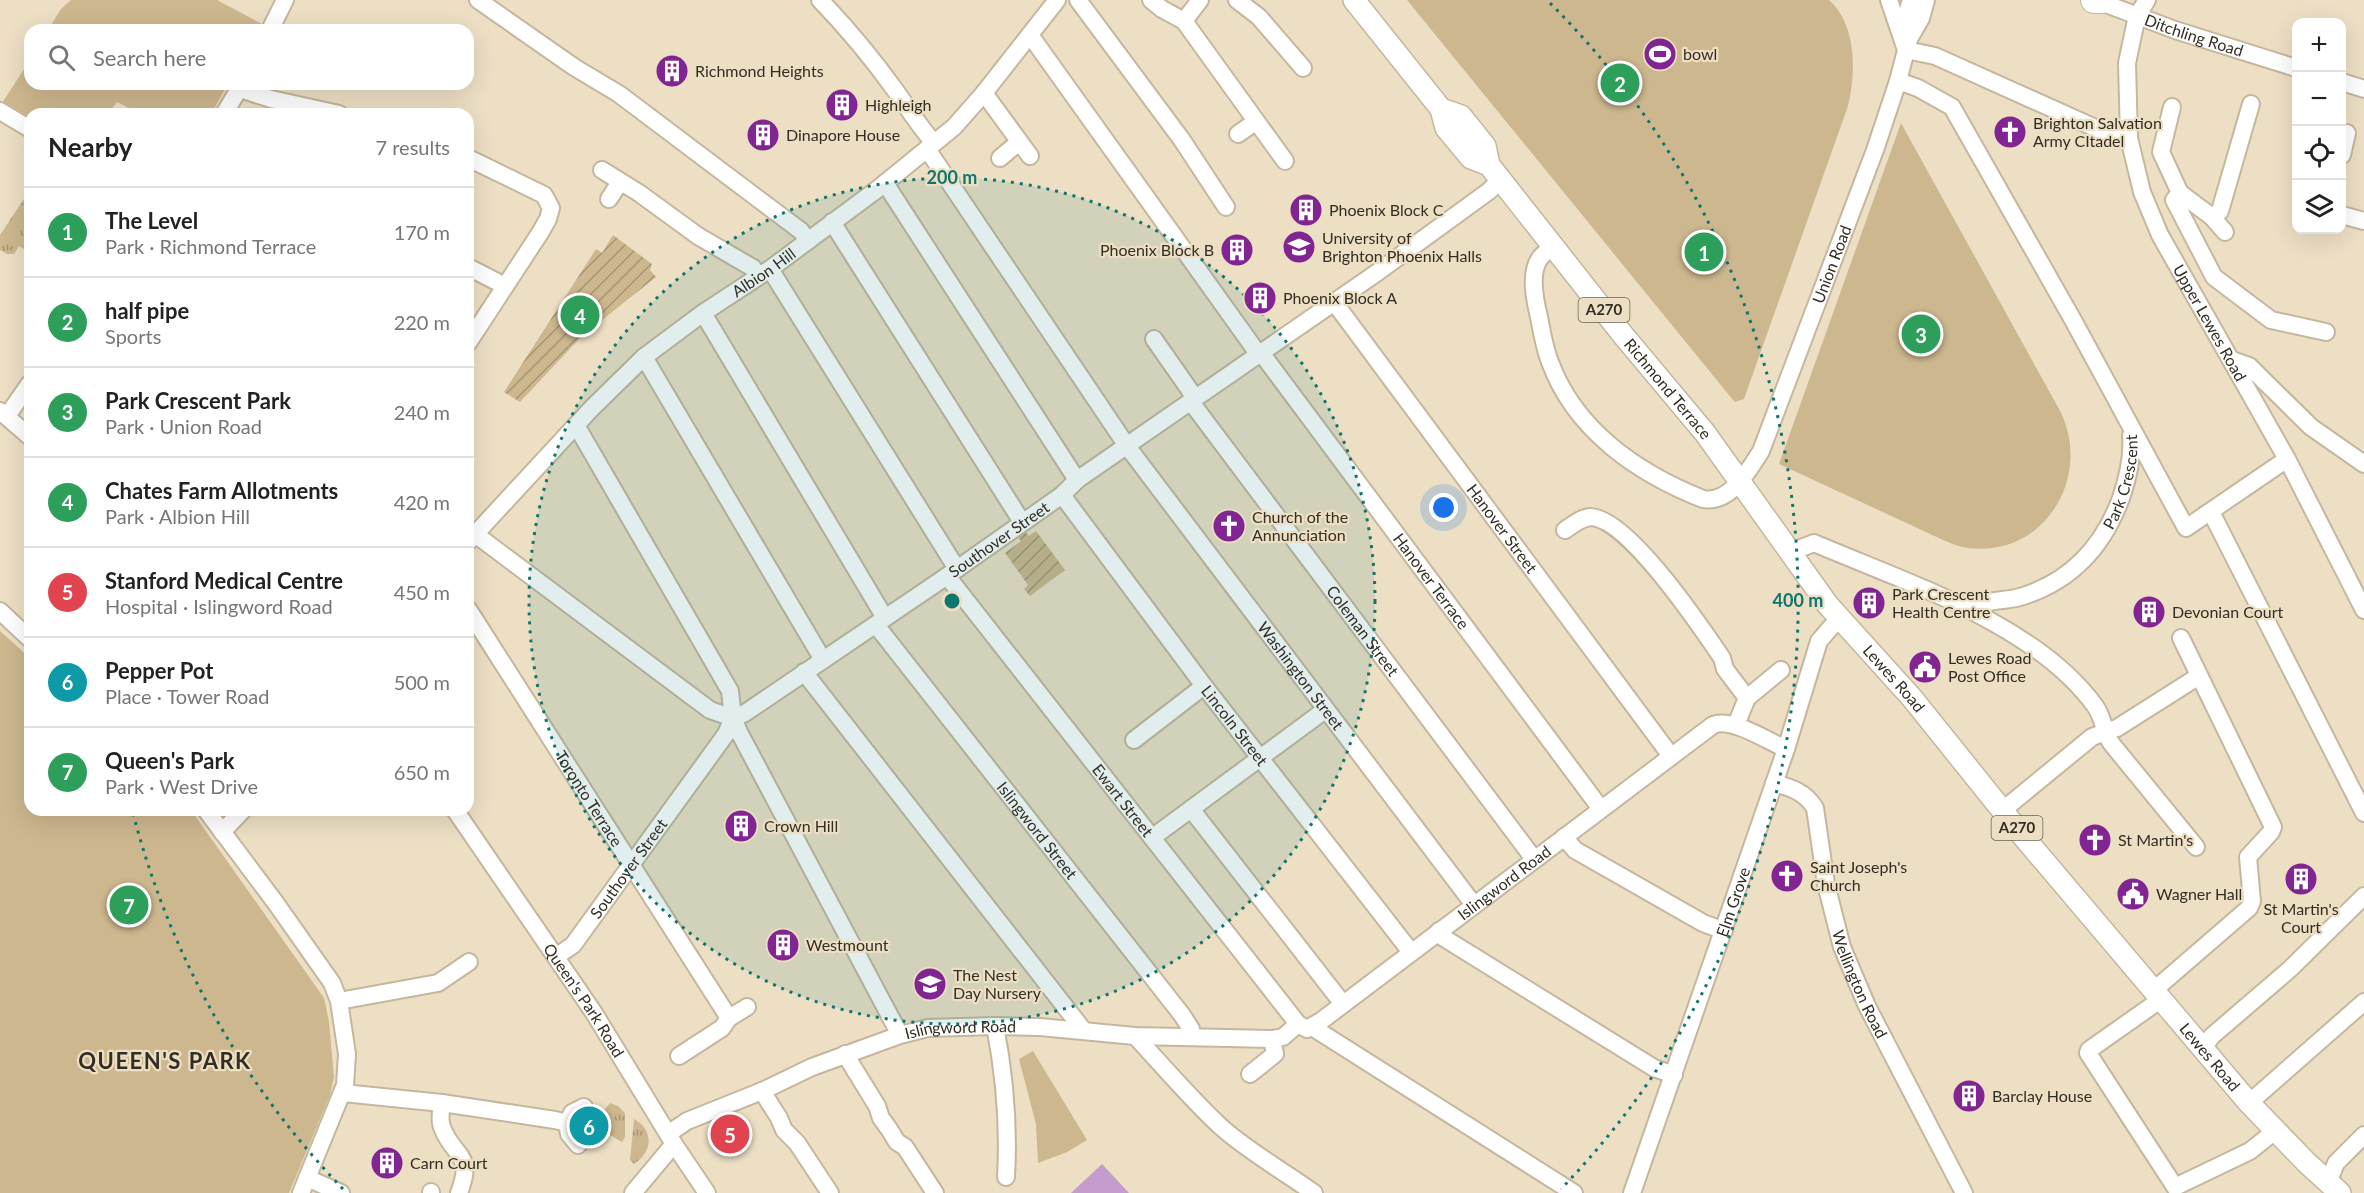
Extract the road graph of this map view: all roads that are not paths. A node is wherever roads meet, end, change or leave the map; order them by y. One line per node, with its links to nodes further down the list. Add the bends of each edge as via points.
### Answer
1 (285, 0): 17 (street)
2 (478, 0): 56 (street, via 619,94 801,231)
3 (820, 0): 38 (street, Washington Street, via 895,90)
4 (1057, 0): 18 (street, Albion Hill)
5 (1078, 0): 49 (street, via 1182,140)
6 (1151, 0): 16 (street)
7 (1200, 0): 16 (street)
8 (1238, 0): 21 (street, via 1259,17)
9 (1354, 0): 44 (main road, Richmond Terrace / A270, via 1441,109 1461,116 1485,146)
10 (1889, 0): 19 (street)
11 (1911, 0): 19 (street, Union Road, via 1907,13)
12 (1926, 0): 19 (street, Union Road)
13 (2098, 0): 15 (street, Ditchling Road)
14 (2147, 0): 15 (street, Upper Lewes Road)
15 (2137, 16): 20 (street, Ditchling Road); 36 (street, Upper Lewes Road, via 2127,63)
16 (1184, 21): 33 (street)
17 (273, 24)
18 (1030, 35): 27 (street, Albion Hill); 66 (street, Hanover Terrace)
19 (1908, 44): 22 (street, Union Road); 36 (street, via 2120,139)
20 (2292, 67)
21 (1303, 68)
22 (1898, 81): 73 (street, Park Crescent, via 1952,107); 79 (street, Union Road, via 1761,451)
23 (2346, 83): 24 (street)
24 (2364, 89)
25 (239, 90): 30 (street)
26 (248, 90): 31 (street)
27 (984, 93): 37 (street); 38 (street, Albion Hill)
28 (2252, 104): 52 (street, via 2220,212)
29 (2172, 107): 47 (street, via 2162,152)
30 (228, 108)
31 (312, 108)
32 (0, 111): 34 (street)
33 (1255, 122): 35 (street); 41 (street)
34 (24, 125)
35 (1238, 134)
36 (2129, 138): 50 (street, Upper Lewes Road)
37 (1019, 142): 39 (street); 40 (street)
38 (931, 146): 46 (street, Albion Hill); 75 (street, Washington Street)
39 (1029, 156)
40 (1000, 158)
41 (1285, 160)
42 (474, 161): 60 (street, via 544,195 550,206 540,233)
43 (602, 170): 45 (street)
44 (1495, 172): 57 (main road, Richmond Terrace / A270); 61 (street, Southover Street, via 1489,191)
45 (620, 182): 48 (street); 59 (street, via 698,236)
46 (885, 183): 54 (street, Albion Hill); 78 (street)
47 (2177, 196): 50 (street); 52 (street); 63 (street, via 2214,277 2271,320)
48 (609, 199)
49 (1226, 207)
50 (2148, 207): 68 (street, Upper Lewes Road, via 2192,294)
51 (2346, 216): 53 (street)
52 (2212, 217): 55 (street)
53 (2364, 221)
54 (832, 222): 56 (street, Albion Hill); 82 (street)
55 (2225, 232)
56 (808, 241): 59 (street, Albion Hill)
57 (1553, 246): 79 (main road, Richmond Terrace / A270); 79 (street, via 1538,259 1534,290 1549,361 1580,416 1631,462 1696,496 1711,500)
58 (474, 270): 60 (street)
59 (765, 272): 62 (street, Albion Hill); 87 (street, Ewart Street)
60 (505, 286): 64 (street)
61 (1334, 302): 66 (street, Southover Street); 108 (street, Hanover Street)
62 (703, 313): 67 (street, Albion Hill); 93 (street, Islingword Street)
63 (2326, 332)
64 (474, 334)
65 (1154, 339): 70 (street, Coleman Street)
66 (1260, 354): 70 (street, Southover Street); 112 (street, Hanover Terrace)
67 (644, 357): 72 (street, Albion Hill); 96 (street)
68 (2232, 360): 76 (street, Upper Lewes Road); 77 (street, via 2249,366 2311,427)
69 (24, 390): 71 (street)
70 (1193, 401): 75 (street, Southover Street); 122 (street, Coleman Street)
71 (3, 414): 74 (street)
72 (574, 427): 84 (street, Albion Hill); 103 (street, via 730,691)
73 (2131, 430): 81 (street, via 2186,528); 90 (street, Park Crescent, via 2132,459 2116,511 2099,543 2084,560 2047,587 2017,598 1980,604)
74 (24, 432)
75 (1127, 446): 78 (street, Southover Street); 102 (street, Washington Street)
76 (2287, 459): 81 (street); 88 (street, Upper Lewes Road)
77 (2364, 464)
78 (1077, 480): 80 (street, Southover Street)
79 (1741, 481): 86 (main road, Richmond Terrace / A270)
80 (1062, 495): 82 (street, Southover Street); 100 (street, Lincoln Street)
81 (2211, 512): 114 (street)
82 (1022, 522): 87 (street, Southover Street)
83 (1565, 530): 101 (street, via 1591,517 1631,540 1664,576)
84 (474, 536)
85 (474, 539): 103 (street, via 710,710)
86 (1791, 552): 90 (street, via 1814,543); 92 (main road, Richmond Terrace / A270)
87 (952, 573): 93 (street, Southover Street); 119 (street, Ewart Street)
88 (2364, 610)
89 (0, 611): 94 (street)
90 (1973, 611): 105 (street, via 2064,670 2102,716)
91 (474, 618): 123 (street, Toronto Terrace)
92 (1839, 618): 107 (street, Elm Grove, via 1819,641); 113 (main road, Lewes Road / A270, via 1886,668)
93 (880, 622): 96 (street, Southover Street); 142 (street, Islingword Street, via 1182,1016 1191,1029)
94 (24, 633)
95 (2181, 638): 99 (street)
96 (823, 660): 98 (street, Southover Street)
97 (1781, 670): 101 (street)
98 (804, 672): 103 (street, Southover Street); 139 (street)
99 (2199, 676): 105 (street); 131 (street, via 2273,827 2249,855 2249,908)
100 (1204, 686): 106 (street); 109 (street, Lincoln Street)
101 (1747, 698): 104 (street)
102 (1324, 710): 109 (street); 125 (street, Washington Street)
103 (734, 718): 123 (street, Southover Street); 140 (street)
104 (1736, 725): 107 (street); 108 (street, Islingword Road, via 1716,723)
105 (2105, 731): 113 (street, via 2092,737); 121 (street)
106 (1134, 740)
107 (1786, 749): 110 (street, Elm Grove)
108 (1671, 756): 112 (street, Islingword Road)
109 (1260, 757): 111 (street); 128 (street, Lincoln Street)
110 (1774, 783): 126 (street, Elm Grove); 172 (street, Wellington Road, via 1800,792 1815,808 1826,884 1842,947 1872,1016)
111 (1191, 809): 119 (street); 134 (street)
112 (1601, 809): 120 (street, Islingword Road)
113 (2003, 810): 131 (main road, Lewes Road / A270, via 2087,912)
114 (2364, 813)
115 (210, 816): 118 (street)
116 (237, 816): 118 (street)
117 (459, 816): 129 (street, Queen's Park Road)
118 (222, 832): 132 (street, via 332,983)
119 (1153, 837): 138 (street, Ewart Street)
120 (1564, 837): 122 (street, Islingword Road); 126 (street, via 1575,850 1702,922)
121 (2196, 847)
122 (1534, 859): 125 (street, Islingword Road)
123 (632, 865): 129 (street, Southover Street, via 573,945); 136 (street, Toronto Terrace)
124 (2364, 896): 144 (street)
125 (1474, 905): 127 (street, Islingword Road)
126 (1724, 930): 148 (street, Elm Grove)
127 (1438, 931): 128 (street, Islingword Road); 148 (street, via 1654,1068)
128 (1411, 952): 134 (street, Islingword Road)
129 (557, 956): 157 (street, Queen's Park Road)
130 (469, 962): 132 (street, via 438,983)
131 (2160, 991): 144 (main road, Lewes Road / A270); 162 (street, via 2089,1050 2090,1058)
132 (339, 1000): 150 (street, via 347,1054)
133 (2364, 1002): 152 (street)
134 (1343, 1004): 138 (street, Islingword Road)
135 (747, 1006): 136 (street)
136 (729, 1018): 146 (street, via 722,1028)
137 (995, 1026): 139 (street, Islingword Road); 140 (street, Islingword Road, via 939,1027); 159 (street, via 1005,1083)
138 (1305, 1026): 143 (street, Islingword Road); 170 (street, Ewart Street)
139 (1084, 1031): 141 (street, Islingword Road)
140 (900, 1035): 145 (street, Islingword Road)
141 (1135, 1035): 142 (street, Islingword Road); 169 (street, via 1220,1125)
142 (1191, 1038): 143 (street, Islingword Road)
143 (1272, 1039): 147 (street, via 1275,1054)
144 (2202, 1049): 152 (main road, Lewes Road / A270)
145 (845, 1054): 149 (street, Islingword Road); 168 (street, via 881,1118)
146 (679, 1056)
147 (1250, 1074)
148 (1674, 1075): 171 (street, Elm Grove)
149 (762, 1091): 157 (street, Islingword Road, via 687,1121); 167 (street, via 784,1130)
150 (343, 1093): 151 (street); 160 (street)
151 (442, 1103): 154 (street); 164 (street, via 442,1127 465,1165)
152 (2249, 1103): 155 (main road, Lewes Road / A270)
153 (584, 1107): 154 (street, via 572,1113)
154 (567, 1123): 158 (street, via 569,1134)
155 (2275, 1131): 161 (main road, Lewes Road / A270); 162 (street, via 2250,1151)
156 (2364, 1136): 161 (street, via 2336,1163)
157 (671, 1139): 165 (street, Islingword Road); 166 (street, Queen's Park Road)
158 (578, 1145)
159 (1006, 1177)
160 (304, 1186): 163 (street)
161 (2334, 1188)
162 (2170, 1190)
163 (341, 1193)
164 (459, 1193)
165 (633, 1193)
166 (707, 1193)
167 (830, 1193)
168 (935, 1193)
169 (1314, 1193)
170 (1574, 1193)
171 (1632, 1193)
172 (1964, 1193)

